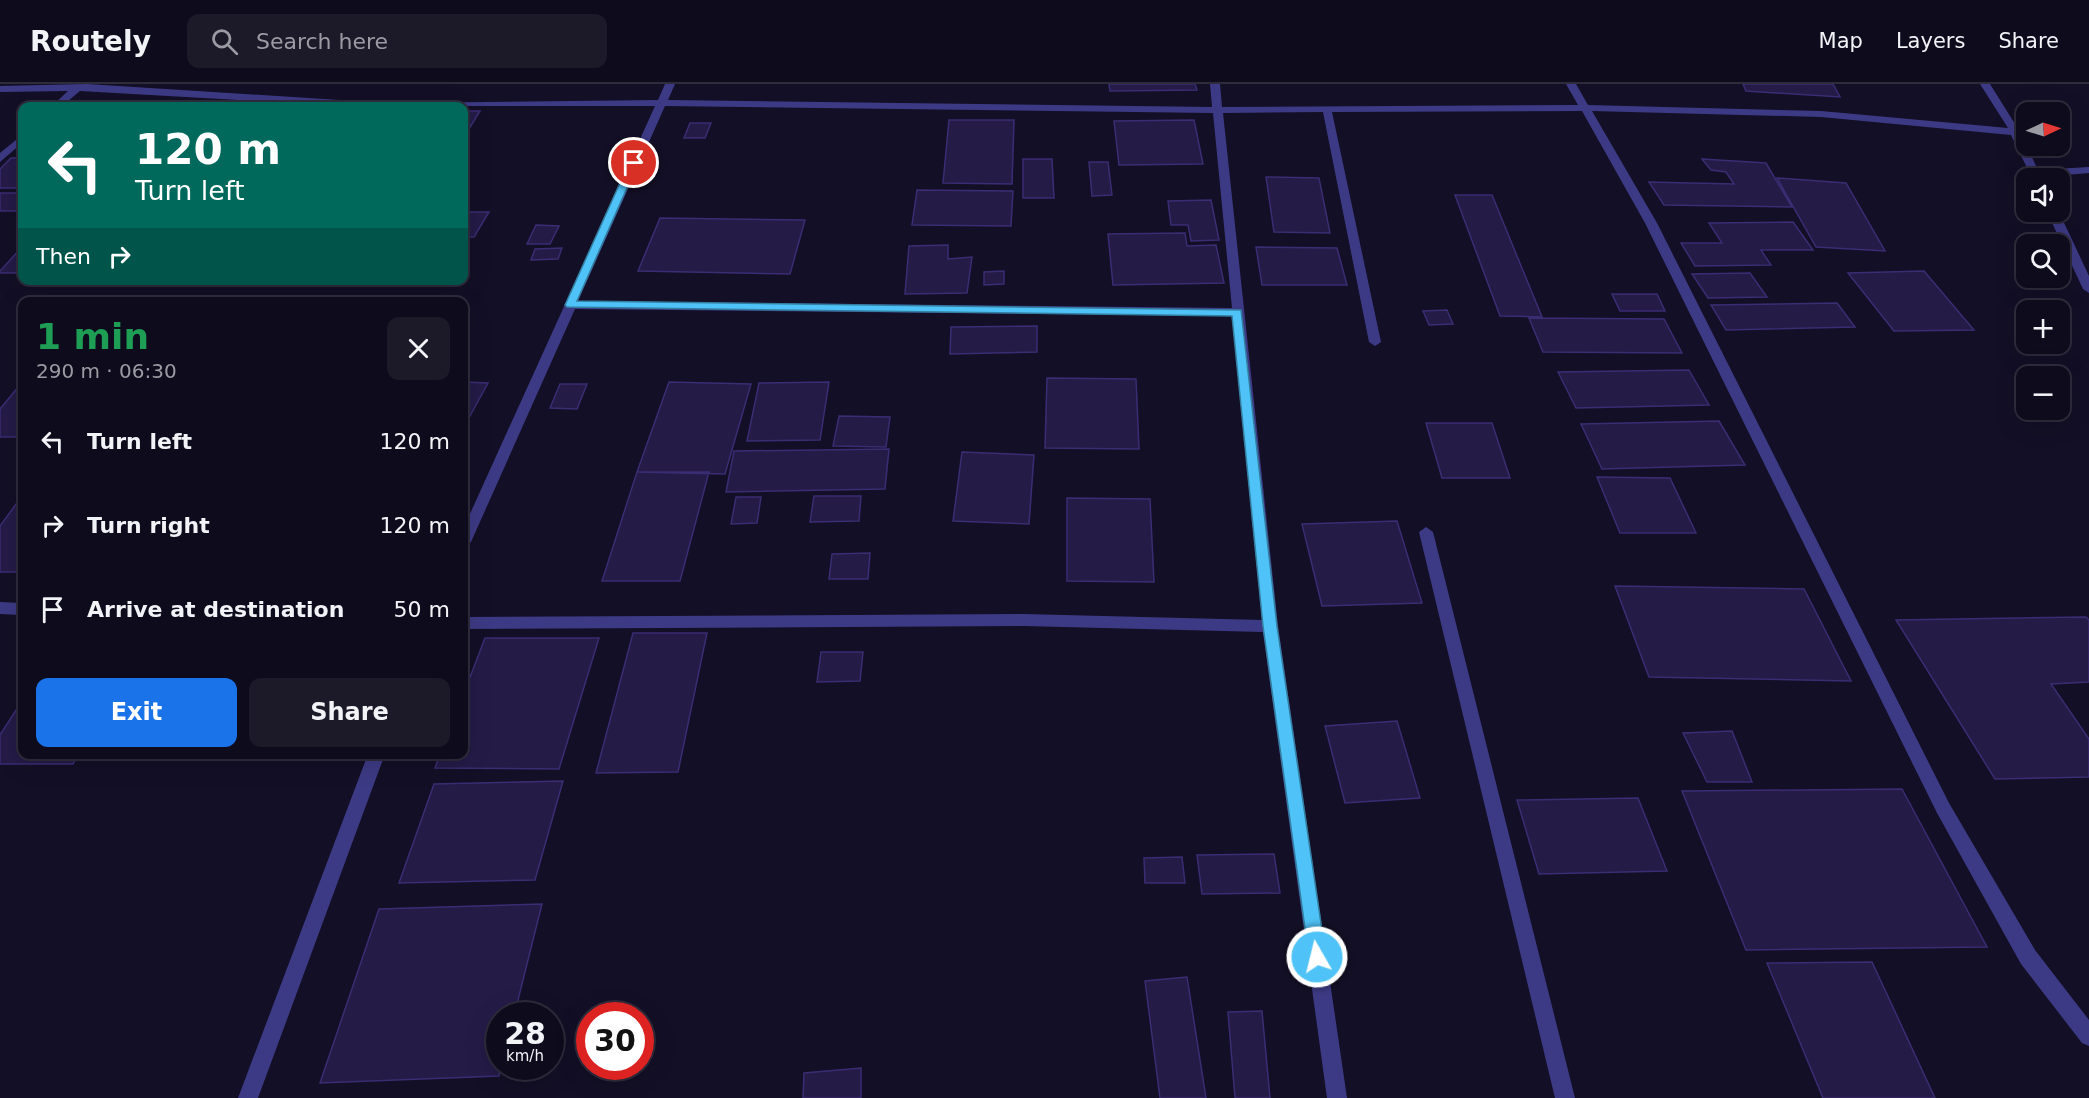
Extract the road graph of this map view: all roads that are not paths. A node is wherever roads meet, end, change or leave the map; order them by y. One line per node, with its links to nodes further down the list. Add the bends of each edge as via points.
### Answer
1 (670, 84): 9 (street)
2 (1215, 84): 12 (street)
3 (1570, 84): 11 (street)
4 (1985, 84): 14 (street)
5 (80, 86): 6 (street); 7 (street); 8 (street)
6 (0, 89)
7 (62, 102)
8 (325, 102)
9 (661, 103): 10 (street); 12 (street); 22 (street)
10 (468, 105)
11 (1584, 108): 13 (street); 14 (street, via 1821,114); 32 (street, via 1651,223 1943,808 2028,957)
12 (1219, 110): 13 (street); 23 (street)
13 (1327, 110): 24 (street)
14 (2015, 132): 17 (street)
15 (18, 142): 16 (street)
16 (0, 159)
17 (2032, 168)
18 (2089, 170): 19 (street)
19 (2070, 172)
20 (2058, 222): 21 (street)
21 (2089, 289)
22 (570, 305): 23 (street); 26 (street)
23 (1237, 312): 30 (street)
24 (1375, 342)
25 (1426, 532): 35 (street)
26 (468, 533)
27 (0, 608): 28 (street)
28 (18, 609)
29 (468, 623): 30 (street, via 1024,620)
30 (1270, 626): 34 (street)
31 (375, 759): 33 (street)
32 (2089, 1036)
33 (248, 1098)
34 (1338, 1098)
35 (1565, 1098)

